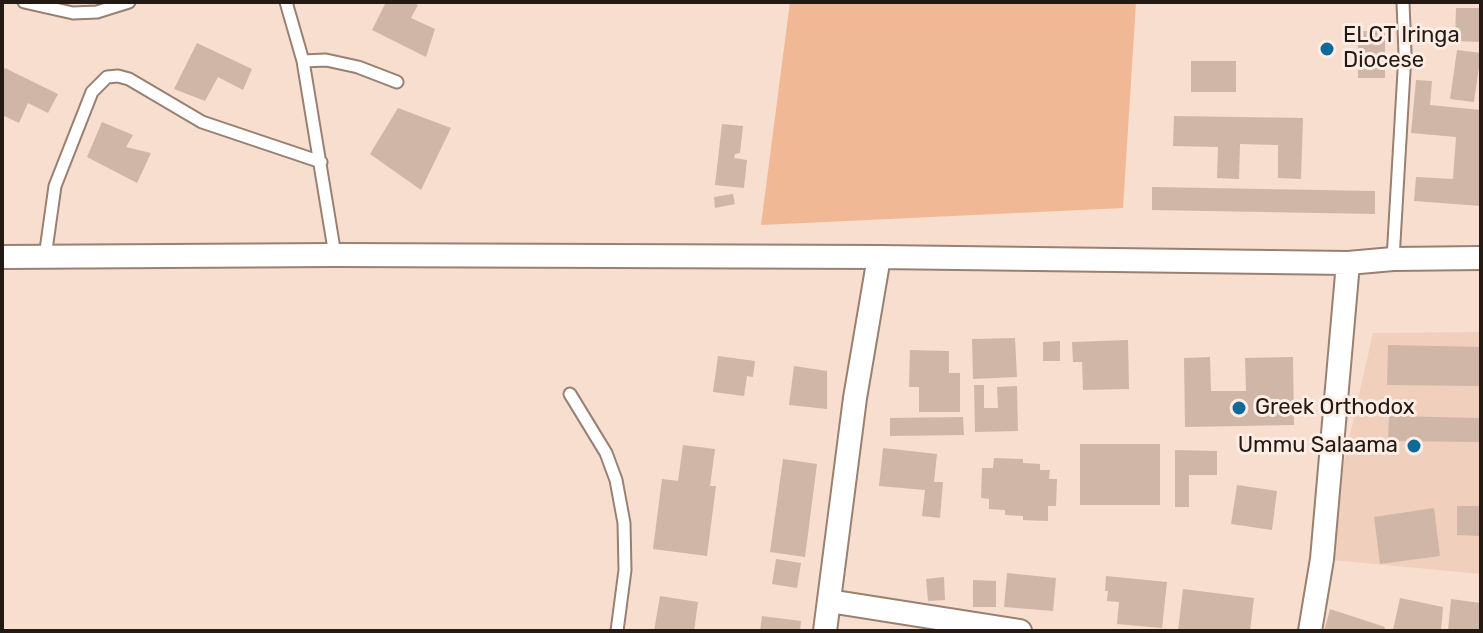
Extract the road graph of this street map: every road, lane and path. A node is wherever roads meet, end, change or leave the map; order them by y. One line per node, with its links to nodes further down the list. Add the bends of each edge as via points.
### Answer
1 (24, 2): 2 (lane, via 73,13)
2 (129, 2)
3 (286, 2): 5 (lane)
4 (1403, 2): 13 (lane, via 1405,54)
5 (303, 61): 6 (lane, via 358,67); 7 (lane)
6 (397, 82)
7 (321, 162): 8 (lane); 10 (lane, via 202,122 129,79 107,77 92,92 55,186)
8 (335, 255): 10 (street); 11 (street)
9 (2, 257): 10 (street)
10 (45, 257)
11 (879, 257): 14 (street); 16 (street)
12 (1481, 258): 13 (street)
13 (1393, 259): 14 (street)
14 (1348, 263): 20 (street, via 1322,559)
15 (570, 394): 17 (lane, via 616,480 625,570)
16 (829, 601): 18 (street); 19 (street)
17 (617, 631)
18 (825, 631)
19 (1020, 631)
20 (1310, 631)

